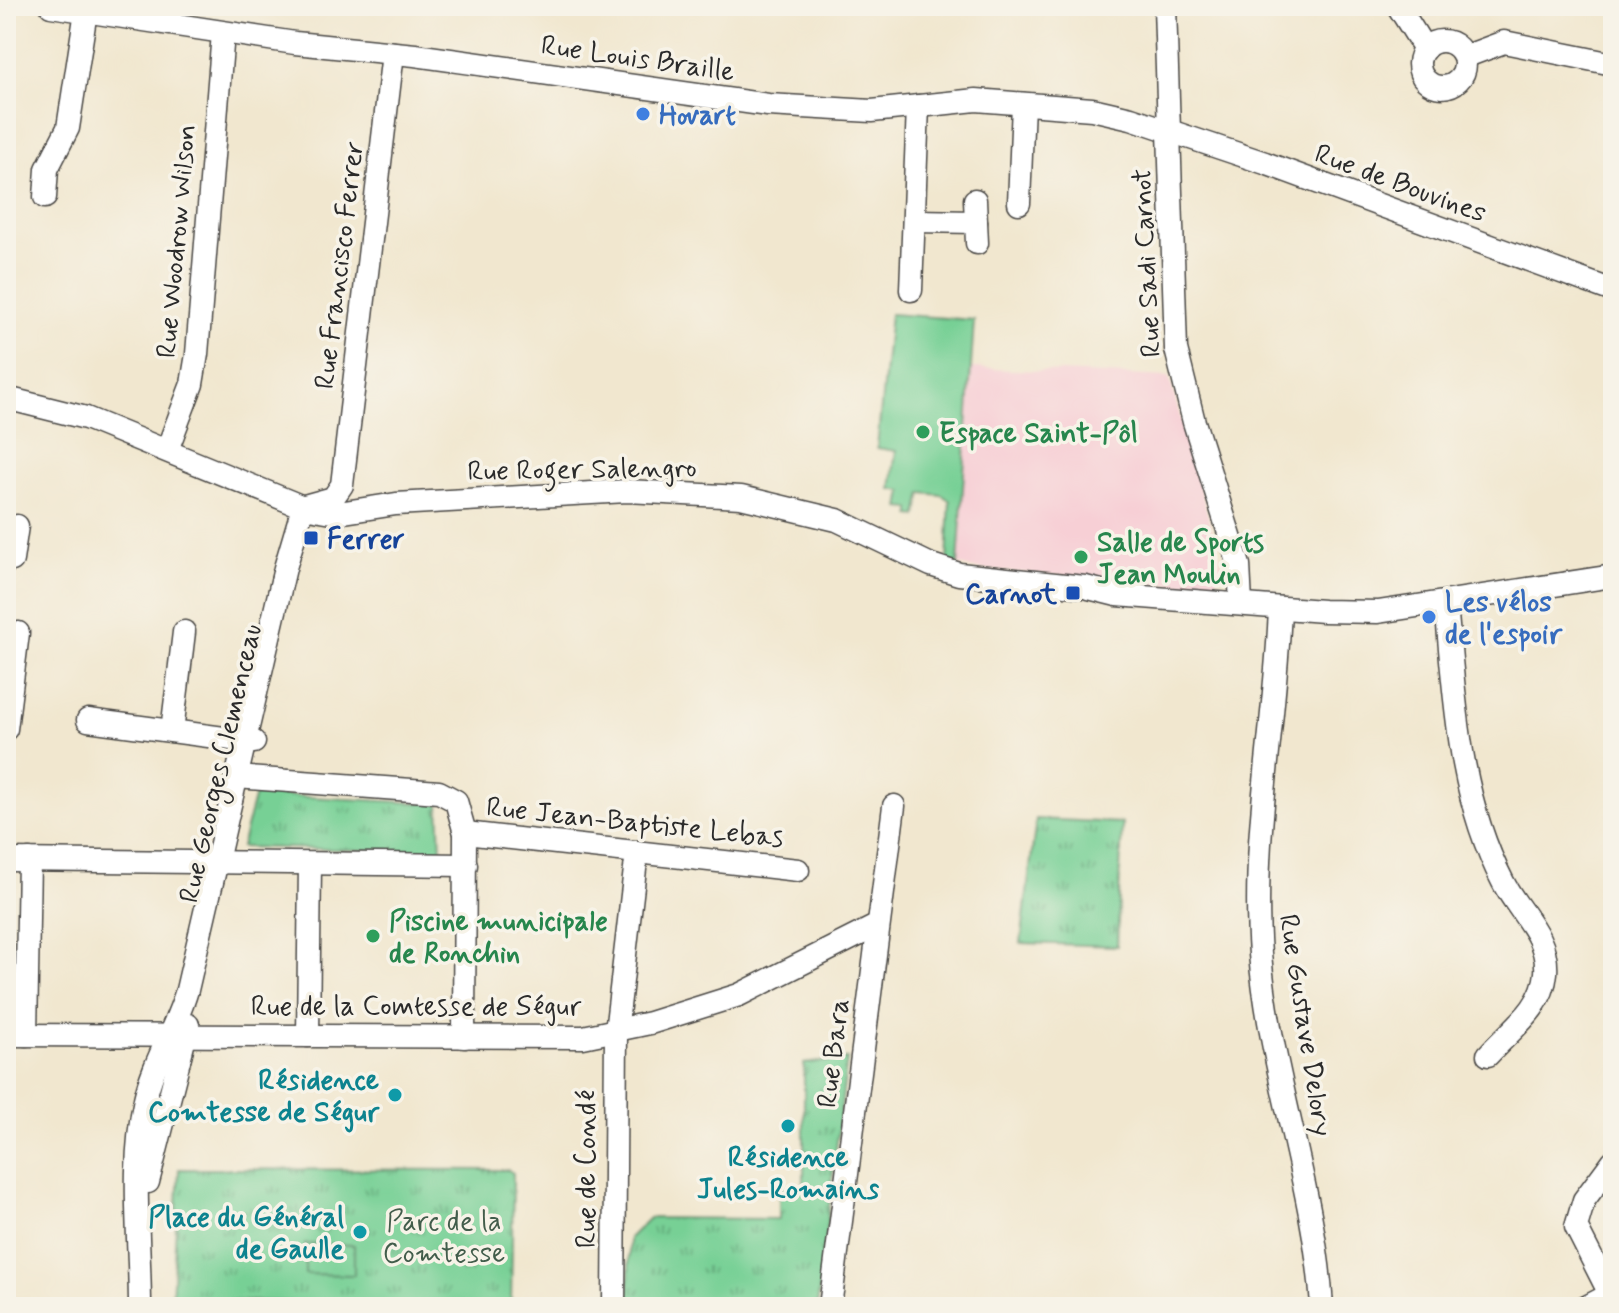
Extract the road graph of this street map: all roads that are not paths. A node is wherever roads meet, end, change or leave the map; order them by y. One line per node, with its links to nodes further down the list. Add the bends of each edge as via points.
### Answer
1 (51, 6): 4 (street, Rue Louis Braille)
2 (1165, 6): 12 (street, Rue Sadi Carnot)
3 (1398, 6): 6 (street)
4 (86, 11): 5 (street, Rue Louis Braille); 13 (street, via 69,121 47,169)
5 (223, 33): 7 (street, Rue Louis Braille); 20 (street, Rue Woodrow Wilson, via 197,354 192,384)
6 (1425, 49): 8 (street, via 1444,41); 8 (street, via 1419,67 1434,86 1458,81)
7 (393, 53): 11 (street, Rue Louis Braille, via 768,105 845,112); 21 (street, Rue Francisco Ferrer)
8 (1464, 57): 9 (street, via 1504,42)
9 (1613, 64)
10 (1023, 104): 11 (street, Rue Louis Braille, via 966,100); 12 (street, Rue Louis Braille, via 1092,109); 14 (street)
11 (918, 106): 15 (street)
12 (1168, 131): 18 (street, Rue de Bouvines); 27 (street, Rue Sadi Carnot, via 1176,349 1239,565)
13 (45, 197)
14 (1019, 203)
15 (914, 221): 16 (street); 17 (street)
16 (976, 222)
17 (911, 290)
18 (1613, 291)
19 (6, 398): 20 (street, Rue Roger Salengro, via 86,418)
20 (167, 450): 23 (street, Rue Roger Salengro)
21 (342, 485): 22 (street, Rue Roger Salengro, via 354,502); 23 (street)
22 (396, 504): 23 (street, Rue Roger Salengro, via 344,513); 27 (street, Rue Roger Salengro, via 627,491 741,497 837,520 959,574 1117,595)
23 (313, 510): 35 (street, Rue Georges Clemenceau, via 296,523)
24 (17, 526): 25 (street, via 12,560)
25 (6, 559)
26 (1613, 576): 28 (street, Rue Roger Salengro)
27 (1241, 604): 29 (street, Rue Roger Salengro)
28 (1446, 604): 29 (street, Rue Roger Salengro, via 1378,612); 51 (street, via 1461,752 1473,808 1495,867 1540,938 1546,959 1545,981 1536,1002)
29 (1280, 608): 57 (street, Rue Gustave Delory, via 1258,882 1260,953)
30 (184, 632): 34 (street)
31 (18, 633): 33 (street)
32 (88, 720): 34 (street)
33 (6, 729)
34 (172, 731): 35 (street)
35 (249, 742): 36 (street, Rue Georges Clemenceau)
36 (241, 777): 38 (street, via 439,792 456,801); 41 (street, Rue Georges Clemenceau)
37 (894, 806): 45 (street, Rue Bara)
38 (463, 823): 39 (street, Rue Jean-Baptiste Lebas); 43 (street)
39 (637, 852): 44 (street, Rue Jean-Baptiste Lebas); 46 (street, Rue de Condé)
40 (17, 860): 41 (street); 48 (street)
41 (220, 863): 42 (street); 47 (street, Rue Georges Clemenceau)
42 (310, 864): 43 (street); 49 (street)
43 (466, 865): 50 (street)
44 (798, 870)
45 (878, 925): 46 (street, Rue de la Comtesse de Ségur, via 739,995); 56 (street, Rue Bara)
46 (616, 1032): 50 (street, Rue de la Comtesse de Ségur); 55 (street, Rue de Condé)
47 (179, 1034): 48 (street, Rue de la Comtesse de Ségur); 49 (street, Rue de la Comtesse de Ségur); 54 (street, via 144,1100 138,1168)
48 (16, 1035)
49 (308, 1036): 50 (street, Rue de la Comtesse de Ségur)
50 (464, 1037)
51 (1488, 1055)
52 (1613, 1161): 53 (street, via 1584,1200 1576,1227)
53 (1612, 1294): 58 (street)
54 (140, 1307)
55 (614, 1307)
56 (830, 1307)
57 (1322, 1307)
58 (1586, 1307)

